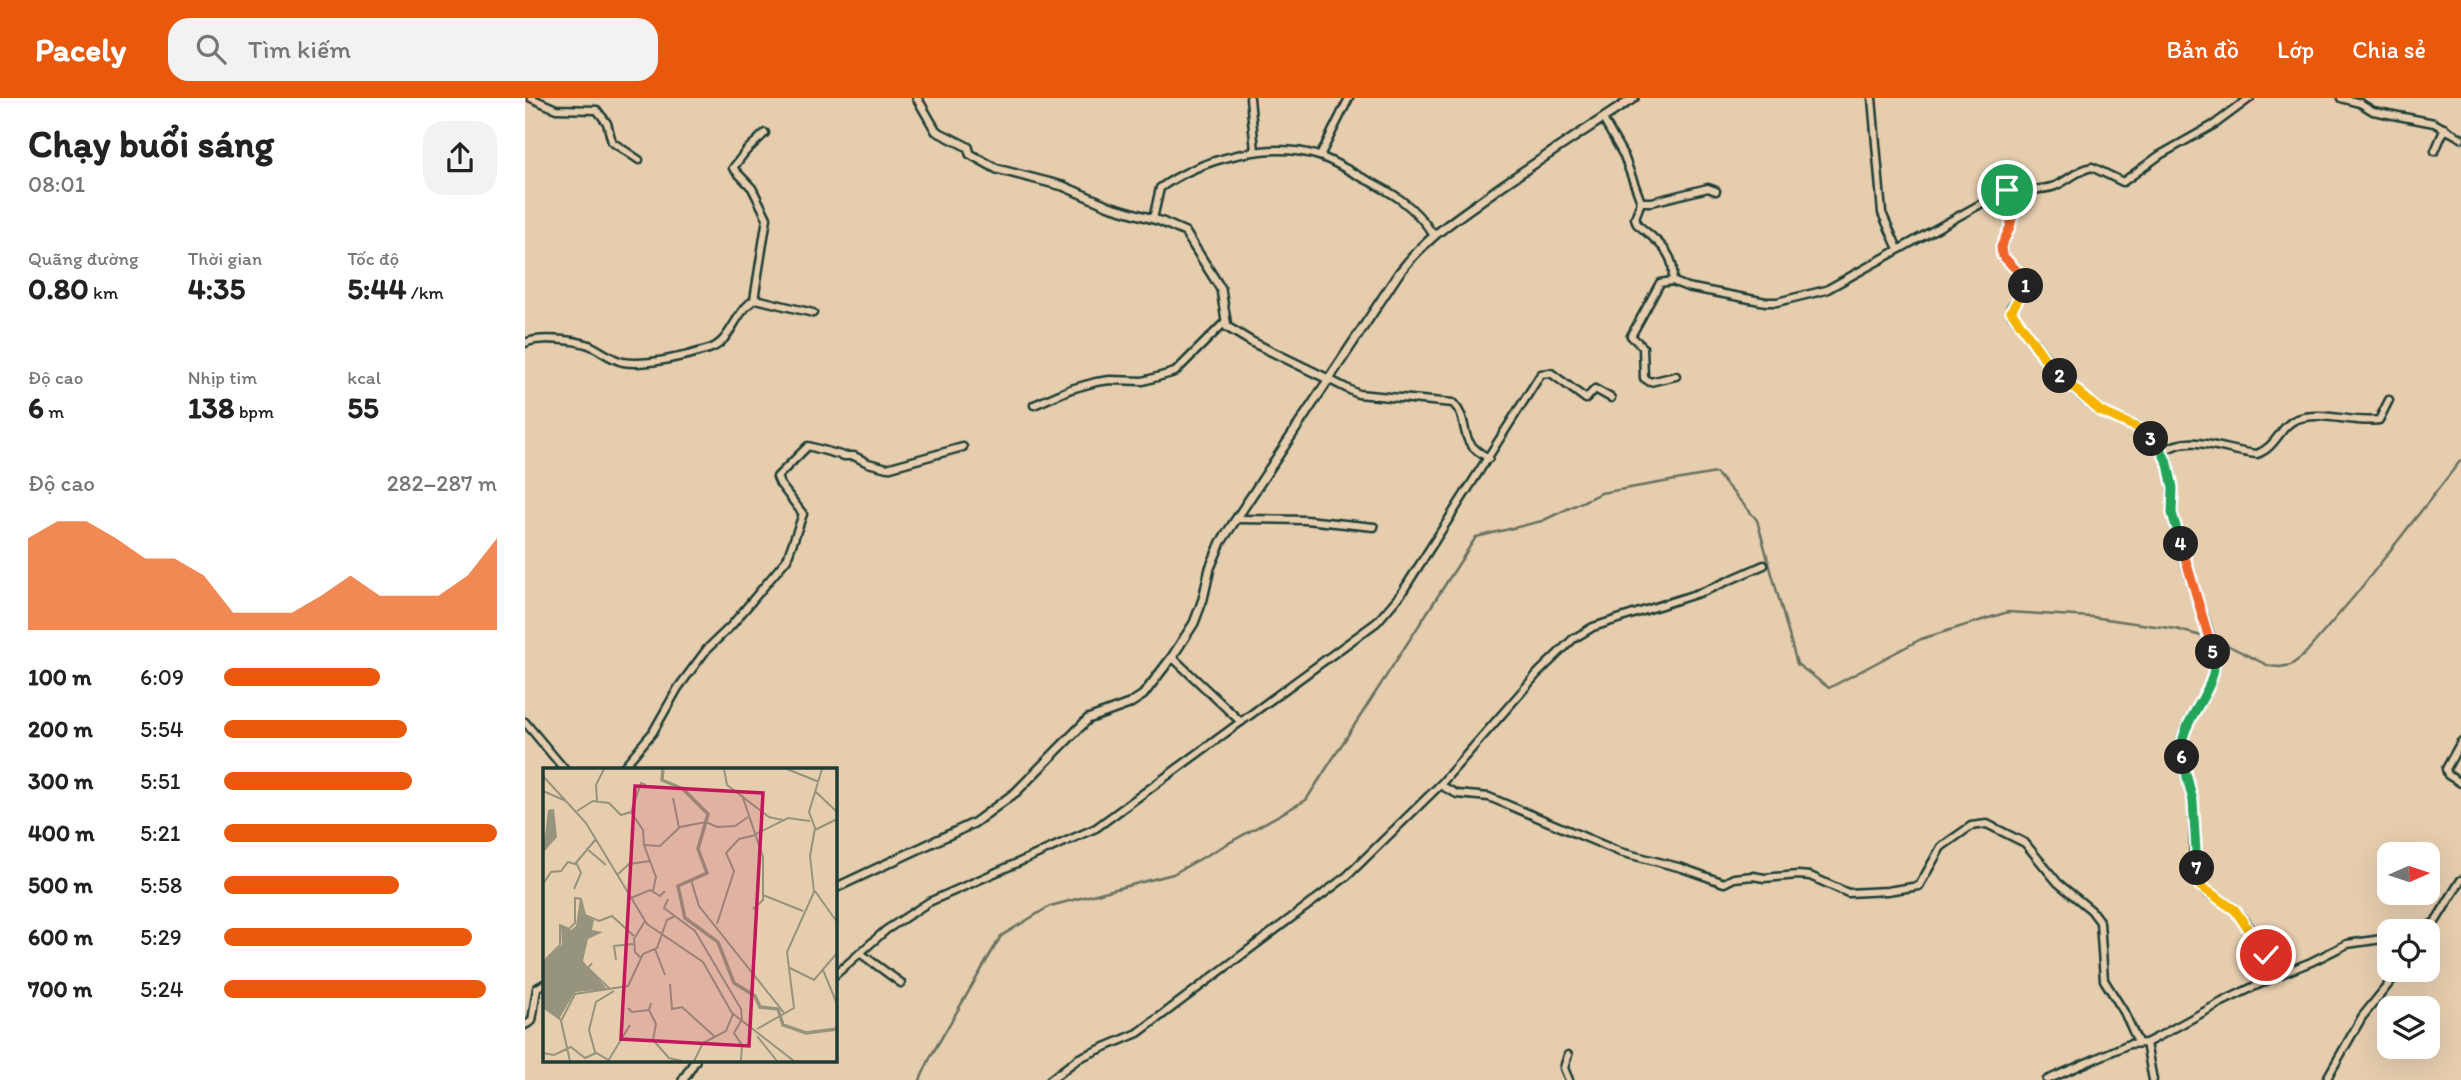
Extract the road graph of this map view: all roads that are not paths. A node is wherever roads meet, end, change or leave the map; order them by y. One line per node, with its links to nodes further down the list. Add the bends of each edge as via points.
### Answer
1 (531, 98): 16 (street, via 556,109 597,110 607,123 612,142)
2 (917, 98): 20 (street, via 936,131 968,147 970,154 983,162)
3 (1250, 98): 13 (street)
4 (1349, 98): 15 (street)
5 (1635, 98): 9 (street)
6 (1872, 98): 22 (street, via 1882,213)
7 (2250, 98): 18 (street, via 2123,182 2092,167 2051,187 2025,190)
8 (2341, 98): 10 (street, via 2373,111)
9 (1603, 119): 19 (street); 21 (street)
10 (2445, 128): 12 (street); 14 (street)
11 (765, 133): 24 (street, via 733,168 752,188 767,218)
12 (2461, 138)
13 (1255, 151): 15 (street); 20 (street, via 1218,160 1166,183 1157,195)
14 (2435, 151)
15 (1320, 156): 21 (street, via 1398,196)
16 (639, 160)
17 (1716, 191): 19 (street, via 1708,188)
18 (2017, 197): 22 (street, via 2004,191); 34 (street, via 2001,250 2026,285 2011,307 2012,315 2079,394 2100,411 2140,429)
19 (1641, 202): 23 (street, via 1635,221 1668,251)
20 (1153, 219): 26 (street, via 1174,226 1191,239 1221,289)
21 (1433, 234): 29 (street, via 1399,273)
22 (1898, 249): 23 (street, via 1836,286 1777,302)
23 (1672, 281): 28 (street, via 1660,284 1631,336 1643,347 1644,378 1650,382)
24 (754, 300): 25 (street); 27 (street, via 737,316 721,344 657,360 621,361 588,345 565,342 535,339)
25 (813, 313)
26 (1225, 322): 29 (street, via 1236,334); 32 (street, via 1175,372 1137,382 1096,382)
27 (525, 343)
28 (1676, 376)
29 (1330, 380): 35 (street, via 1358,394 1453,403 1473,450); 36 (street)
30 (1611, 398): 35 (street, via 1595,389 1586,399 1551,373 1541,374)
31 (2389, 400): 34 (street, via 2382,416 2374,421 2298,418 2287,424 2267,450 2257,454 2186,442)
32 (1034, 405)
33 (963, 447): 44 (street, via 887,468 811,447 795,457 777,477 803,514 790,553 707,649 653,732)
34 (2162, 452): 53 (street, via 2172,477 2173,519 2215,667 2181,744 2193,801 2199,883 2242,918)
35 (1489, 458): 41 (street, via 1388,611)
36 (1237, 519): 37 (street); 39 (street, via 1210,568 1199,613)
37 (1374, 527)
38 (1764, 565): 46 (street, via 1705,592 1593,626 1581,634 1538,673)
39 (1172, 657): 41 (street); 48 (street, via 1143,695 1088,719 988,814)
40 (525, 722): 43 (street)
41 (1241, 722): 51 (street, via 1096,828 929,902)
42 (2461, 742): 45 (street, via 2445,769)
43 (563, 768)
44 (623, 768)
45 (2461, 783)
46 (1440, 785): 58 (street, via 1460,794 1489,797 1620,852 1724,883 1734,878 1798,874 1848,893 1919,886 1945,843 1971,826 1987,824 2025,843 2058,883 2097,916 2102,927 2104,981); 62 (street, via 1347,876 1270,935 1138,1033 1079,1058)
47 (2461, 880): 49 (street)
48 (837, 887)
49 (2438, 919)
50 (2377, 939): 53 (street, via 2350,942)
51 (860, 953): 52 (street); 55 (street)
52 (837, 973)
53 (2276, 976): 58 (street)
54 (2390, 982): 66 (street, via 2362,1017)
55 (901, 983)
56 (543, 985): 57 (street, via 537,988 532,1021)
57 (525, 1025)
58 (2142, 1042): 64 (street); 65 (street)
59 (1568, 1055): 63 (street, via 1564,1068)
60 (694, 1062): 61 (street)
61 (683, 1080)
62 (1050, 1080)
63 (1569, 1080)
64 (2047, 1080)
65 (2153, 1080)
66 (2326, 1080)

